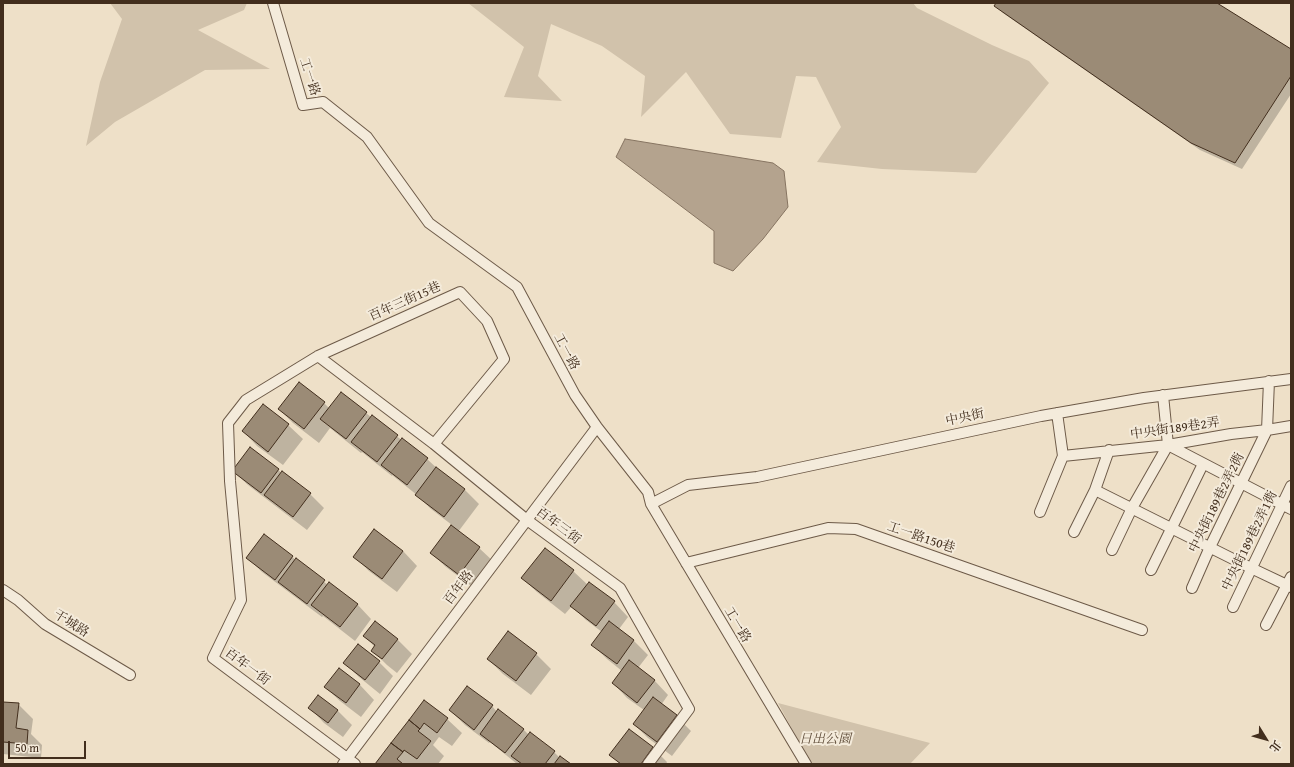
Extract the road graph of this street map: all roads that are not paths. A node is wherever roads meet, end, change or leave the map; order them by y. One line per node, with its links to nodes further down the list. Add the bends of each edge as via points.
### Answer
1 (273, 3): 8 (street, 工一路, via 303,106 323,102 367,137 429,223 517,287 575,395)
2 (318, 356): 10 (street, 百年三街); 10 (street, 百年三街15巷, via 460,292 486,321 504,359); 37 (street, 百年一街, via 246,400 228,423 230,481 241,600 213,658)
3 (1291, 378): 4 (street, 中央街)
4 (1269, 381): 5 (street, 中央街); 9 (street)
5 (1163, 395): 6 (street, 中央街); 11 (street)
6 (1057, 413): 13 (street); 18 (street, 中央街, via 757,477 688,485)
7 (1291, 426): 9 (street, 中央街189巷2弄)
8 (597, 427): 18 (street, 工一路, via 648,492); 22 (street, 百年路)
9 (1267, 430): 11 (street, 中央街189巷2弄); 15 (street, 中央街189巷2弄2衖)
10 (434, 444): 22 (street, 百年三街)
11 (1168, 445): 12 (street, 中央街189巷2弄); 14 (street); 20 (street)
12 (1109, 450): 13 (street, 中央街189巷2弄); 17 (street)
13 (1063, 456): 21 (street)
14 (1203, 464): 15 (street); 23 (street)
15 (1242, 482): 19 (street); 25 (street, 中央街189巷2弄2衖)
16 (1291, 486): 19 (street, 中央街189巷2弄1衖)
17 (1095, 490): 20 (street); 24 (street)
18 (651, 504): 27 (street, 工一路)
19 (1287, 507): 28 (street, 中央街189巷2弄1衖)
20 (1132, 508): 23 (street); 26 (street)
21 (1040, 512)
22 (527, 520): 37 (street, 百年路); 38 (street, 百年三街, via 620,588 689,709)
23 (1172, 528): 25 (street); 29 (street)
24 (1074, 532)
25 (1210, 547): 28 (street); 31 (street, 中央街189巷2弄2衖)
26 (1112, 550)
27 (686, 563): 35 (street, 工一路150巷, via 828,528 856,529); 39 (street, 工一路)
28 (1251, 568): 30 (street); 33 (street, 中央街189巷2弄1衖)
29 (1151, 570)
30 (1290, 583): 34 (street)
31 (1192, 588)
32 (3, 590): 36 (street, 干城路, via 45,624)
33 (1233, 607)
34 (1266, 625)
35 (1142, 630)
36 (130, 675)
37 (348, 762)
38 (648, 764)
39 (806, 764)

